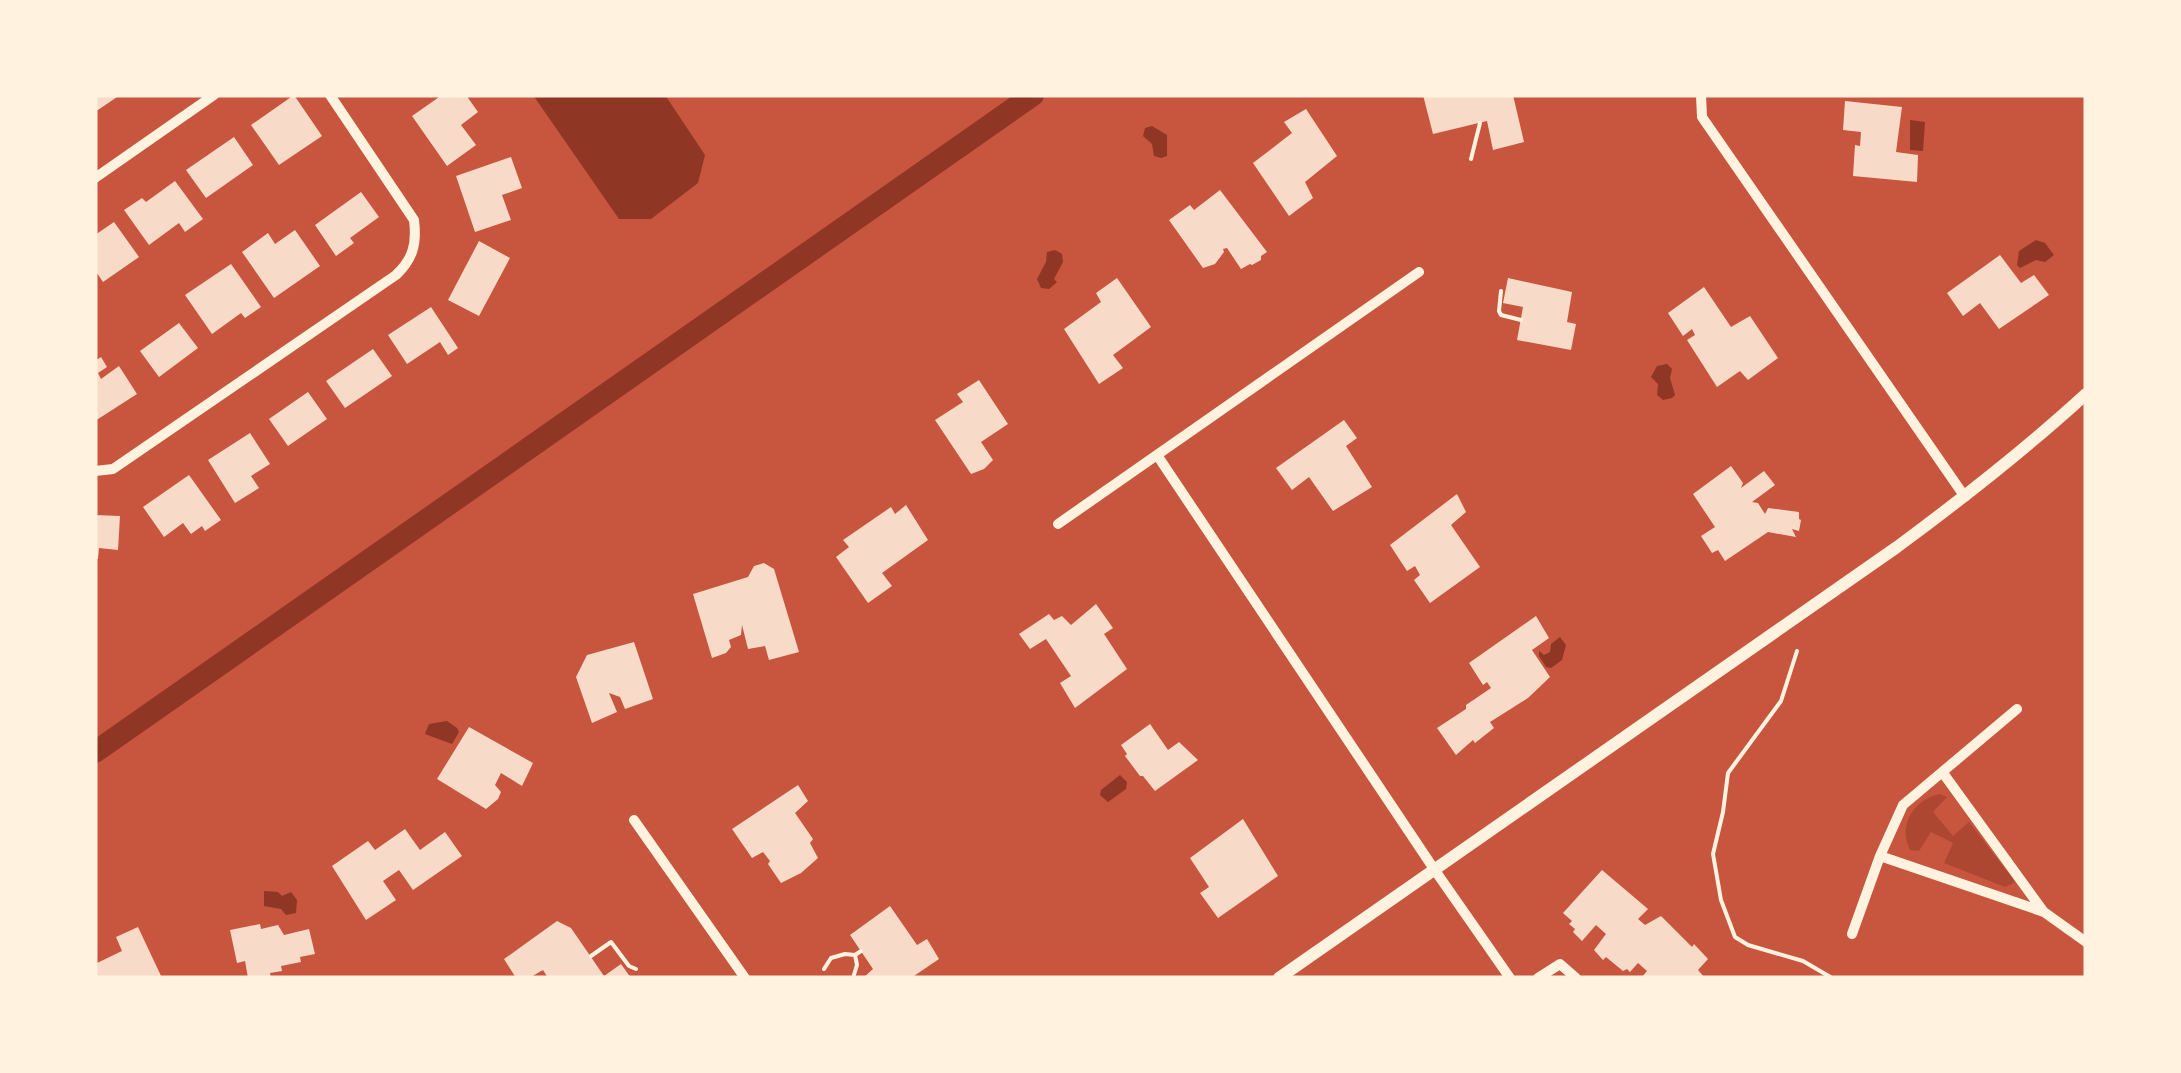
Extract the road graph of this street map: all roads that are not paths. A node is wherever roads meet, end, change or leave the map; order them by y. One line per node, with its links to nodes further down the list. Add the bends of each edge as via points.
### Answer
1 (214, 95): 4 (street)
2 (330, 95): 8 (street, via 414,220 407,264 113,469)
3 (1701, 95): 9 (street, via 1702,117)
4 (95, 178)
5 (1419, 272): 7 (street)
6 (2086, 394): 9 (street)
7 (1157, 455): 10 (street); 15 (street)
8 (95, 471)
9 (1965, 497): 15 (street)
10 (1058, 524)
11 (2017, 709): 12 (street)
12 (1943, 773): 14 (street, via 1903,805); 16 (street)
13 (634, 820): 19 (street)
14 (1880, 856): 16 (street); 17 (street)
15 (1434, 869): 20 (street); 21 (street)
16 (2044, 912): 18 (street)
17 (1852, 934)
18 (2086, 942)
19 (745, 978)
20 (1279, 978)
21 (1510, 978)
22 (1538, 978): 23 (street, via 1560,964)
23 (1576, 978)

